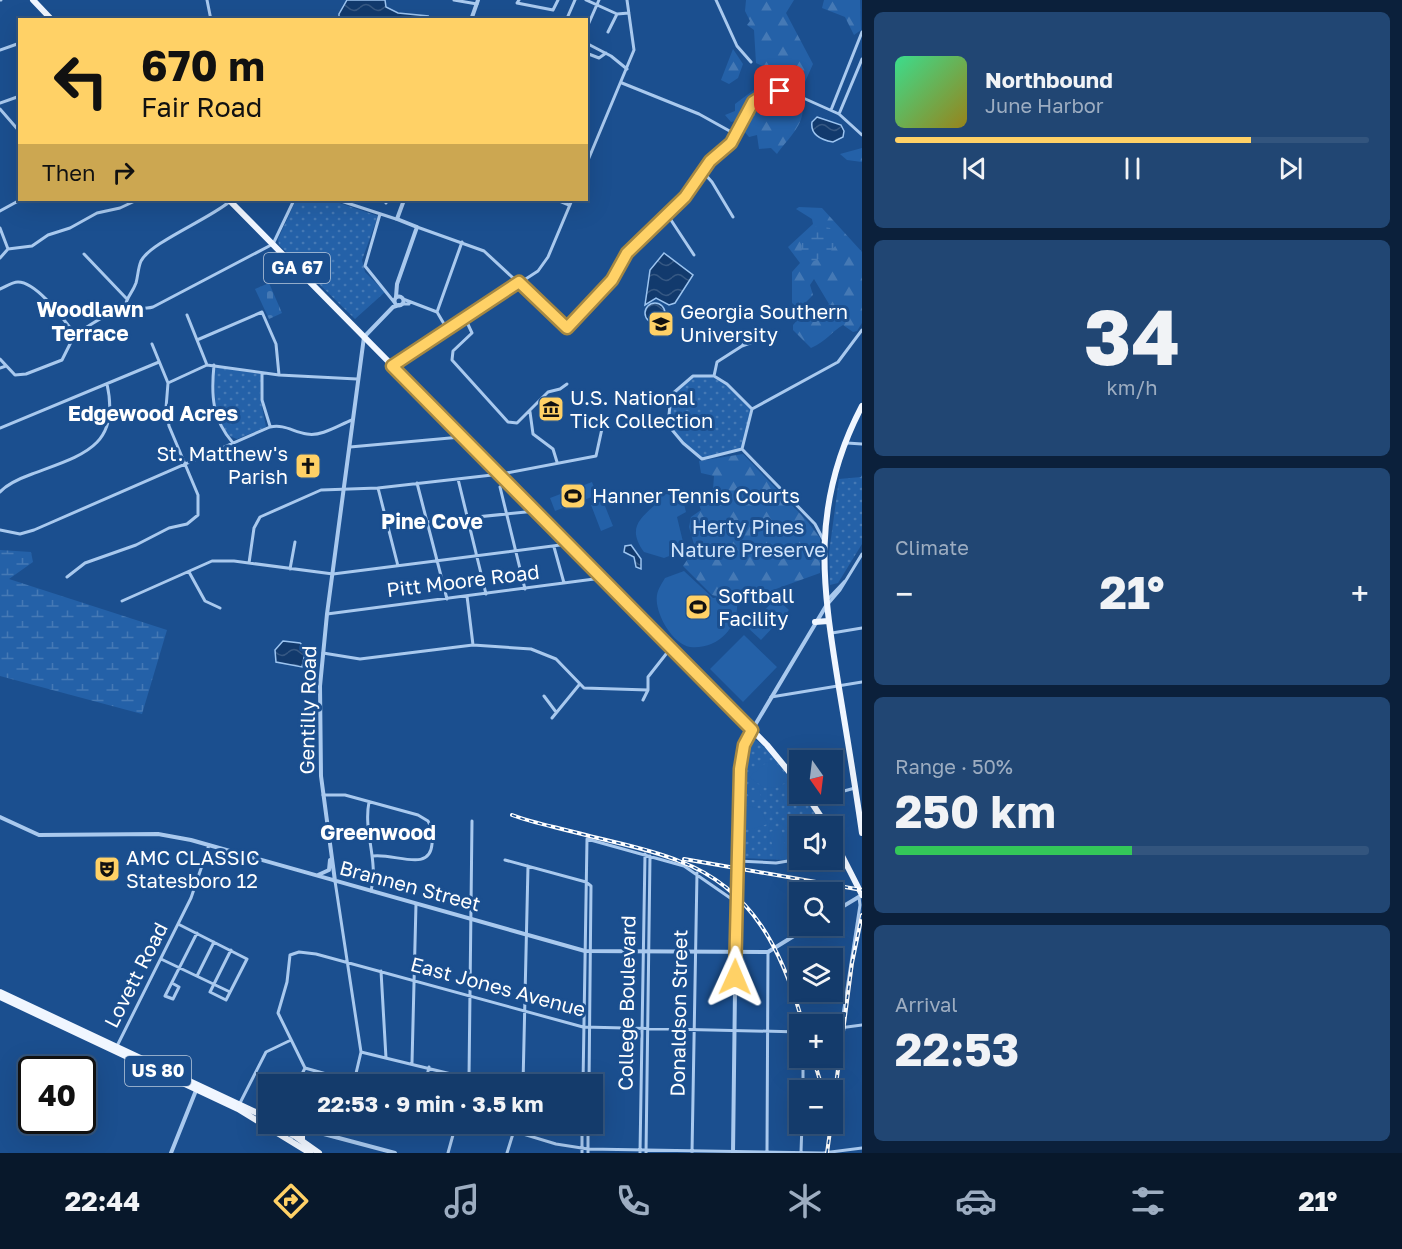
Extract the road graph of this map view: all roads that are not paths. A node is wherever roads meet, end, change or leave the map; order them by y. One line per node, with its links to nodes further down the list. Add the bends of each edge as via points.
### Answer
1 (33, 0): 14 (main road)
2 (40, 0): 14 (main road)
3 (207, 0): 19 (street)
4 (454, 0): 12 (street)
5 (519, 0): 6 (street, via 518,3 553,10)
6 (558, 0)
7 (575, 0): 17 (street)
8 (586, 0): 13 (street)
9 (600, 0): 13 (street)
10 (627, 0): 15 (street)
11 (716, 0): 30 (street, via 737,46)
12 (477, 2): 20 (street)
13 (597, 5): 16 (street); 21 (street)
14 (46, 13): 18 (main road)
15 (629, 13): 16 (street); 31 (street, via 635,46)
16 (616, 14): 22 (street)
17 (568, 16)
18 (50, 18)
19 (212, 18)
20 (472, 18)
21 (588, 25)
22 (608, 32)
23 (862, 32): 36 (street)
24 (18, 44): 26 (street)
25 (588, 44): 27 (street)
26 (0, 50)
27 (606, 53): 28 (street, via 599,58); 31 (street)
28 (588, 54)
29 (862, 59): 37 (street)
30 (751, 62)
31 (627, 69): 32 (street)
32 (622, 82): 39 (street, via 699,114); 41 (street)
33 (18, 97): 34 (street)
34 (0, 103)
35 (0, 109): 38 (street)
36 (831, 110): 37 (street); 39 (street, via 792,93 771,92 753,102)
37 (839, 114): 40 (street)
38 (18, 130)
39 (735, 134): 42 (street)
40 (862, 135)
41 (588, 160)
42 (702, 171): 55 (street, via 685,197); 56 (street)
43 (18, 201): 53 (street)
44 (135, 201): 62 (street, via 97,213 32,246)
45 (229, 201): 70 (street, via 213,216 151,249 141,261 136,282)
46 (231, 201): 61 (main road, GA 67)
47 (294, 201): 61 (street)
48 (341, 201): 54 (street)
49 (404, 201): 57 (street)
50 (560, 201): 52 (street)
51 (572, 201): 52 (street)
52 (570, 205): 66 (street, via 548,257)
53 (0, 211)
54 (380, 214): 57 (street); 71 (street, via 365,266)
55 (667, 214): 64 (street); 69 (street, via 627,253 612,280 567,328)
56 (733, 218)
57 (397, 219): 58 (street)
58 (417, 227): 60 (street); 71 (street, via 397,284)
59 (0, 228): 62 (street)
60 (462, 242): 67 (street, via 484,251); 73 (street)
61 (273, 244): 72 (street, via 153,307); 80 (main road, GA 67)
62 (8, 249): 65 (street)
63 (84, 254): 70 (street)
64 (694, 255)
65 (0, 258)
66 (531, 276): 67 (street); 69 (street)
67 (519, 282): 69 (street); 75 (street)
68 (0, 289): 78 (street, via 16,282 25,284 44,297)
69 (528, 291)
70 (126, 298): 72 (street)
71 (397, 300): 73 (street); 80 (street)
72 (125, 308): 78 (street)
73 (437, 312): 76 (street)
74 (187, 315): 81 (street)
75 (465, 318): 76 (street); 100 (street, via 472,333 453,351 452,360 508,422 517,423)
76 (447, 329): 89 (street)
77 (862, 330): 79 (street)
78 (75, 334): 88 (street, via 65,357 56,363 18,376)
79 (861, 336): 99 (street, via 838,362)
80 (364, 337): 89 (main road, GA 67); 94 (street, Gentilly Road)
81 (197, 340): 86 (street); 92 (street, via 262,312 276,344)
82 (152, 344): 85 (street)
83 (742, 346): 83 (street, via 758,340 758,334 749,336); 93 (street, via 717,362)
84 (0, 359): 88 (street)
85 (159, 362): 95 (street); 96 (street)
86 (207, 365): 87 (street); 95 (street)
87 (214, 365): 91 (street); 106 (street, via 212,396 216,419)
88 (6, 366): 90 (street)
89 (392, 366): 105 (main road, GA 67)
90 (0, 368)
91 (262, 372): 92 (street); 103 (street, via 262,400)
92 (279, 375): 94 (street)
93 (714, 376): 99 (street); 110 (street, via 693,376 675,390 669,402 668,425 702,459)
94 (357, 380): 101 (street, Gentilly Road)
95 (168, 383): 112 (street, via 169,426)
96 (107, 384): 104 (street); 119 (street, via 111,413 103,437 82,453 5,486)
97 (567, 384): 100 (street, via 548,392)
98 (862, 406): 107 (main road)
99 (752, 409): 110 (street)
100 (530, 412): 111 (street, via 533,434 553,448)
101 (352, 420): 103 (street, via 315,434 303,434 285,426); 109 (street, Gentilly Road)
102 (603, 424): 111 (street, via 596,456)
103 (270, 427): 106 (street)
104 (0, 428)
105 (464, 437): 109 (street); 113 (main road, GA 67)
106 (232, 443): 112 (street)
107 (845, 443): 108 (street); 125 (main road)
108 (862, 444)
109 (350, 447): 118 (street, Gentilly Road)
110 (742, 449): 124 (street)
111 (557, 462): 113 (street)
112 (186, 464): 126 (street, via 34,530 20,534); 140 (street, via 198,495 195,519 85,563)
113 (501, 474): 114 (street); 120 (main road, GA 67)
114 (458, 479): 115 (street); 122 (street)
115 (417, 483): 117 (street); 123 (street)
116 (500, 487): 121 (street)
117 (378, 488): 118 (street); 136 (street)
118 (342, 490): 135 (street, via 313,492 260,517 254,528); 139 (street, Gentilly Road)
119 (0, 492)
120 (536, 510): 121 (street); 129 (main road, GA 67)
121 (506, 514): 122 (street); 131 (street)
122 (467, 518): 123 (street); 133 (street)
123 (427, 522): 134 (street)
124 (815, 525): 125 (street); 127 (street)
125 (825, 526): 127 (main road)
126 (0, 530)
127 (824, 541): 143 (main road)
128 (295, 542): 137 (street)
129 (570, 543): 130 (street); 141 (main road, GA 67)
130 (554, 547): 131 (street); 142 (street)
131 (516, 551): 133 (street); 144 (street)
132 (862, 554): 145 (street)
133 (477, 556): 134 (street); 146 (street)
134 (437, 561): 136 (street); 148 (street)
135 (249, 563): 137 (street); 138 (street, via 212,561)
136 (398, 566): 139 (street)
137 (290, 569): 139 (street)
138 (189, 572): 149 (street); 151 (street, via 205,601)
139 (333, 574): 152 (street, Gentilly Road)
140 (67, 577)
141 (604, 578): 142 (street, Pitt Moore Road); 158 (main road, GA 67)
142 (564, 583): 144 (street, Pitt Moore Road)
143 (824, 587): 145 (street); 150 (main road)
144 (525, 589): 146 (street, Pitt Moore Road)
145 (838, 589): 150 (street)
146 (486, 594): 147 (street, Pitt Moore Road)
147 (467, 597): 148 (street, Pitt Moore Road); 157 (street)
148 (447, 599): 152 (street, Pitt Moore Road)
149 (122, 601)
150 (826, 606): 153 (main road); 154 (street)
151 (220, 608)
152 (327, 614): 159 (street, Gentilly Road)
153 (828, 621): 154 (main road); 156 (main road)
154 (815, 622): 165 (street)
155 (862, 628): 156 (street)
156 (830, 633): 162 (main road)
157 (473, 645): 159 (street, via 360,660); 161 (street, via 540,650 563,664)
158 (671, 648): 163 (street, via 648,677); 169 (main road, GA 67)
159 (322, 652): 173 (street, Gentilly Road)
160 (862, 682): 162 (street)
161 (579, 685): 163 (street, via 590,689); 167 (street)
162 (839, 685): 165 (street); 171 (main road)
163 (648, 690): 166 (street)
164 (544, 696): 167 (street)
165 (771, 697): 169 (street)
166 (643, 700)
167 (556, 712): 168 (street)
168 (552, 718)
169 (752, 730): 170 (main road, GA 67); 186 (street, via 744,745 740,769)
170 (789, 772)
171 (855, 788): 172 (street); 177 (main road)
172 (843, 791)
173 (323, 795): 174 (street, via 345,795); 178 (street, Gentilly Road)
174 (369, 802): 181 (street); 181 (street, via 423,818 432,833 431,853 424,859)
175 (0, 817): 179 (street, Brannen Street, via 39,835 158,834)
176 (472, 821): 198 (street)
177 (862, 833)
178 (329, 838): 189 (street, via 329,870 322,875); 190 (street, Gentilly Road)
179 (209, 845): 189 (street, Brannen Street); 199 (street, Lovett Road, via 196,887)
180 (645, 854): 182 (street); 191 (street, via 587,839); 207 (street, College Boulevard)
181 (373, 856): 193 (street)
182 (650, 856): 188 (street); 208 (street, College Boulevard)
183 (505, 860): 187 (street)
184 (789, 860): 186 (street)
185 (843, 860): 192 (main road)
186 (738, 861): 195 (street)
187 (528, 866): 191 (street); 201 (street)
188 (697, 873): 195 (street); 210 (street, Donaldson Street)
189 (310, 874): 190 (street, Brannen Street)
190 (335, 881): 193 (street, Brannen Street); 213 (street, Gentilly Road)
191 (586, 882): 205 (street); 206 (street, via 592,889)
192 (860, 888): 194 (main road)
193 (371, 891): 196 (street, Brannen Street)
194 (861, 896): 197 (street); 225 (street)
195 (738, 903): 211 (street)
196 (416, 904): 198 (street, Brannen Street); 217 (street)
197 (843, 907)
198 (472, 919): 201 (street, Brannen Street); 222 (street)
199 (178, 924): 200 (street); 212 (street, Lovett Road)
200 (196, 933): 203 (street); 214 (street)
201 (526, 934): 205 (street, Brannen Street); 224 (street)
202 (794, 936): 209 (street)
203 (214, 942): 204 (street); 216 (street)
204 (231, 950): 219 (street); 221 (street, via 247,959)
205 (585, 951): 206 (street, Brannen Street); 227 (street)
206 (591, 951): 207 (street, Brannen Street); 228 (street)
207 (643, 952): 208 (street, Brannen Street); 229 (street, College Boulevard)
208 (649, 952): 210 (street, Brannen Street); 230 (street, College Boulevard)
209 (768, 952): 211 (street, Brannen Street); 234 (street)
210 (694, 953): 211 (street, Brannen Street); 232 (street, Donaldson Street)
211 (735, 953): 233 (street)
212 (161, 959): 214 (street); 237 (street, Lovett Road)
213 (348, 963): 215 (street, East Jones Avenue); 236 (street, East Jones Avenue, via 299,952 290,955 287,982 278,1007); 238 (street, Gentilly Road)
214 (180, 968): 216 (street); 218 (street)
215 (381, 971): 217 (street, East Jones Avenue); 239 (street)
216 (197, 976): 219 (street)
217 (415, 981): 222 (street, East Jones Avenue); 240 (street)
218 (172, 983): 218 (street, via 165,996 173,999 179,987)
219 (214, 984): 221 (street); 221 (street, via 210,992 226,1000)
220 (0, 992): 237 (main road, US 80)
221 (230, 993)
222 (468, 995): 224 (street, East Jones Avenue); 248 (street)
223 (0, 997): 237 (main road, US 80)
224 (525, 1011): 227 (street, East Jones Avenue); 249 (street)
225 (843, 1021)
226 (862, 1025): 231 (street)
227 (584, 1027): 228 (street, East Jones Avenue); 250 (street)
228 (590, 1027): 229 (street, East Jones Avenue); 251 (street)
229 (642, 1028): 230 (street, East Jones Avenue); 270 (street, College Boulevard)
230 (648, 1028): 232 (street, East Jones Avenue); 272 (street, College Boulevard)
231 (843, 1028)
232 (694, 1029): 233 (street, East Jones Avenue); 273 (street, Donaldson Street)
233 (735, 1031): 234 (street, East Jones Avenue); 274 (street)
234 (769, 1032): 235 (street, East Jones Avenue); 275 (street)
235 (789, 1032)
236 (291, 1040): 242 (street); 253 (street, via 266,1052)
237 (116, 1048): 252 (main road, US 80)
238 (361, 1052): 239 (street); 245 (street, Gentilly Road)
239 (386, 1058): 240 (street)
240 (412, 1063): 241 (street)
241 (429, 1067): 246 (street); 247 (street)
242 (305, 1068): 243 (street); 244 (street)
243 (302, 1074)
244 (323, 1074)
245 (356, 1074)
246 (427, 1074)
247 (454, 1074)
248 (469, 1074)
249 (522, 1074)
250 (583, 1074)
251 (589, 1074)
252 (197, 1087): 253 (main road, US 80); 264 (main road, US 80); 277 (street)
253 (239, 1105): 254 (main road, US 80)
254 (258, 1114)
255 (294, 1134): 264 (street)
256 (302, 1134): 266 (main road)
257 (324, 1134): 265 (street)
258 (453, 1134): 281 (street)
259 (513, 1134): 282 (street)
260 (526, 1134): 267 (street)
261 (582, 1134): 267 (street)
262 (588, 1134): 269 (street)
263 (802, 1134): 276 (street)
264 (291, 1136): 266 (main road, US 80); 278 (main road, US 80)
265 (331, 1136): 271 (street)
266 (302, 1140): 279 (main road, US 80)
267 (582, 1148): 269 (street); 283 (street)
268 (862, 1148): 276 (street)
269 (588, 1151): 270 (street)
270 (640, 1151): 272 (street)
271 (384, 1152): 280 (street)
272 (646, 1152): 273 (street)
273 (693, 1152): 274 (street)
274 (733, 1152): 275 (street)
275 (767, 1152): 276 (street)
276 (801, 1152)
277 (171, 1153)
278 (310, 1153)
279 (319, 1153)
280 (395, 1153)
281 (448, 1153)
282 (507, 1153)
283 (582, 1153)

